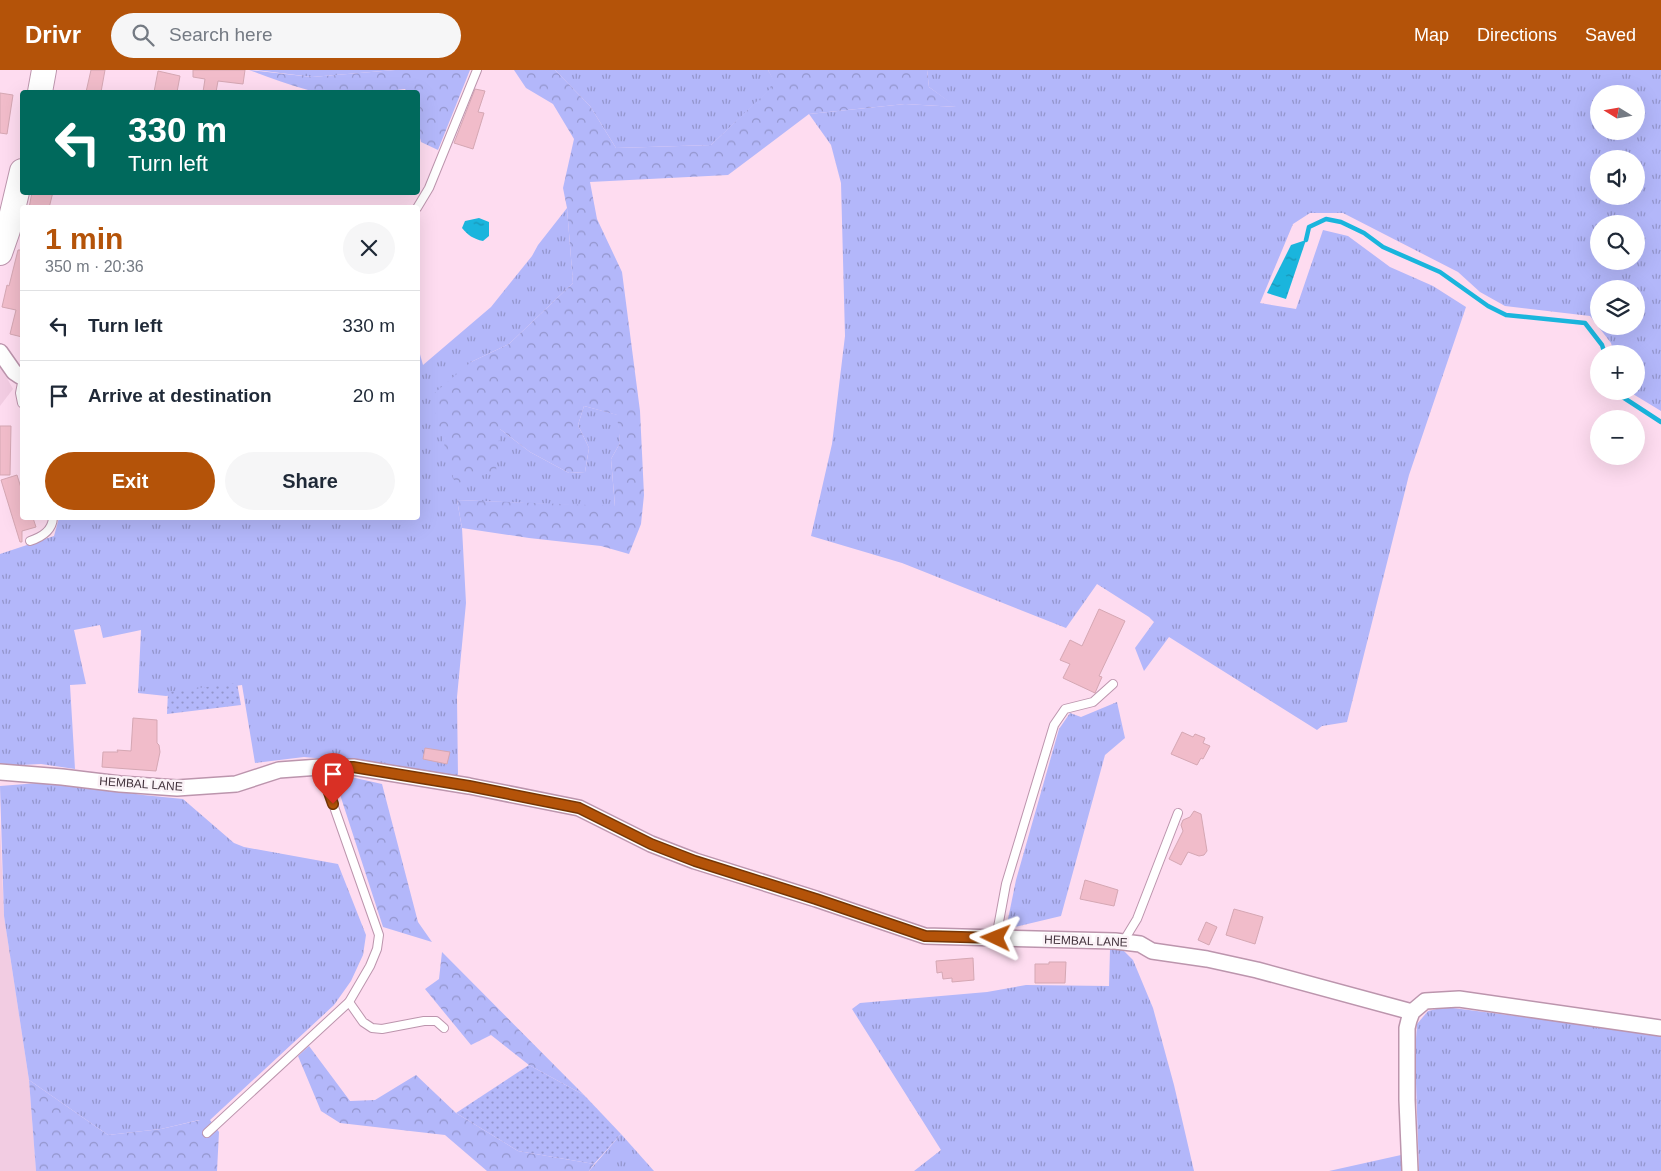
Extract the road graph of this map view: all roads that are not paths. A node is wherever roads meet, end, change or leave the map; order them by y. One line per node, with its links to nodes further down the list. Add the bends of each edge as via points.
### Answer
1 (44, 70): 3 (main road)
2 (477, 70): 5 (lane, via 429,188)
3 (40, 90)
4 (20, 179): 6 (main road)
5 (419, 205)
6 (0, 253)
7 (0, 352): 8 (street)
8 (20, 379): 9 (lane)
9 (20, 393)
10 (53, 520): 11 (lane, via 42,538)
11 (30, 541)
12 (1113, 684): 16 (lane, via 1093,702 1066,709 1054,725 1006,884)
13 (320, 767): 14 (street, HEMBAL LANE, via 279,770 236,784 177,788); 16 (street, HEMBAL LANE, via 353,767 579,808 651,844 695,861 925,936); 18 (lane, via 379,936 370,966)
14 (0, 772)
15 (1178, 813): 17 (lane, via 1137,918)
16 (996, 938): 17 (street, HEMBAL LANE)
17 (1123, 942): 19 (street, HEMBAL LANE, via 1140,944 1152,951 1258,970)
18 (349, 1002): 20 (lane, via 363,1022 372,1028 436,1021); 22 (lane)
19 (1412, 1012): 21 (street, via 1425,1002 1458,999); 23 (street, via 1407,1028)
20 (444, 1028)
21 (1661, 1028)
22 (206, 1133)
23 (1410, 1171)

